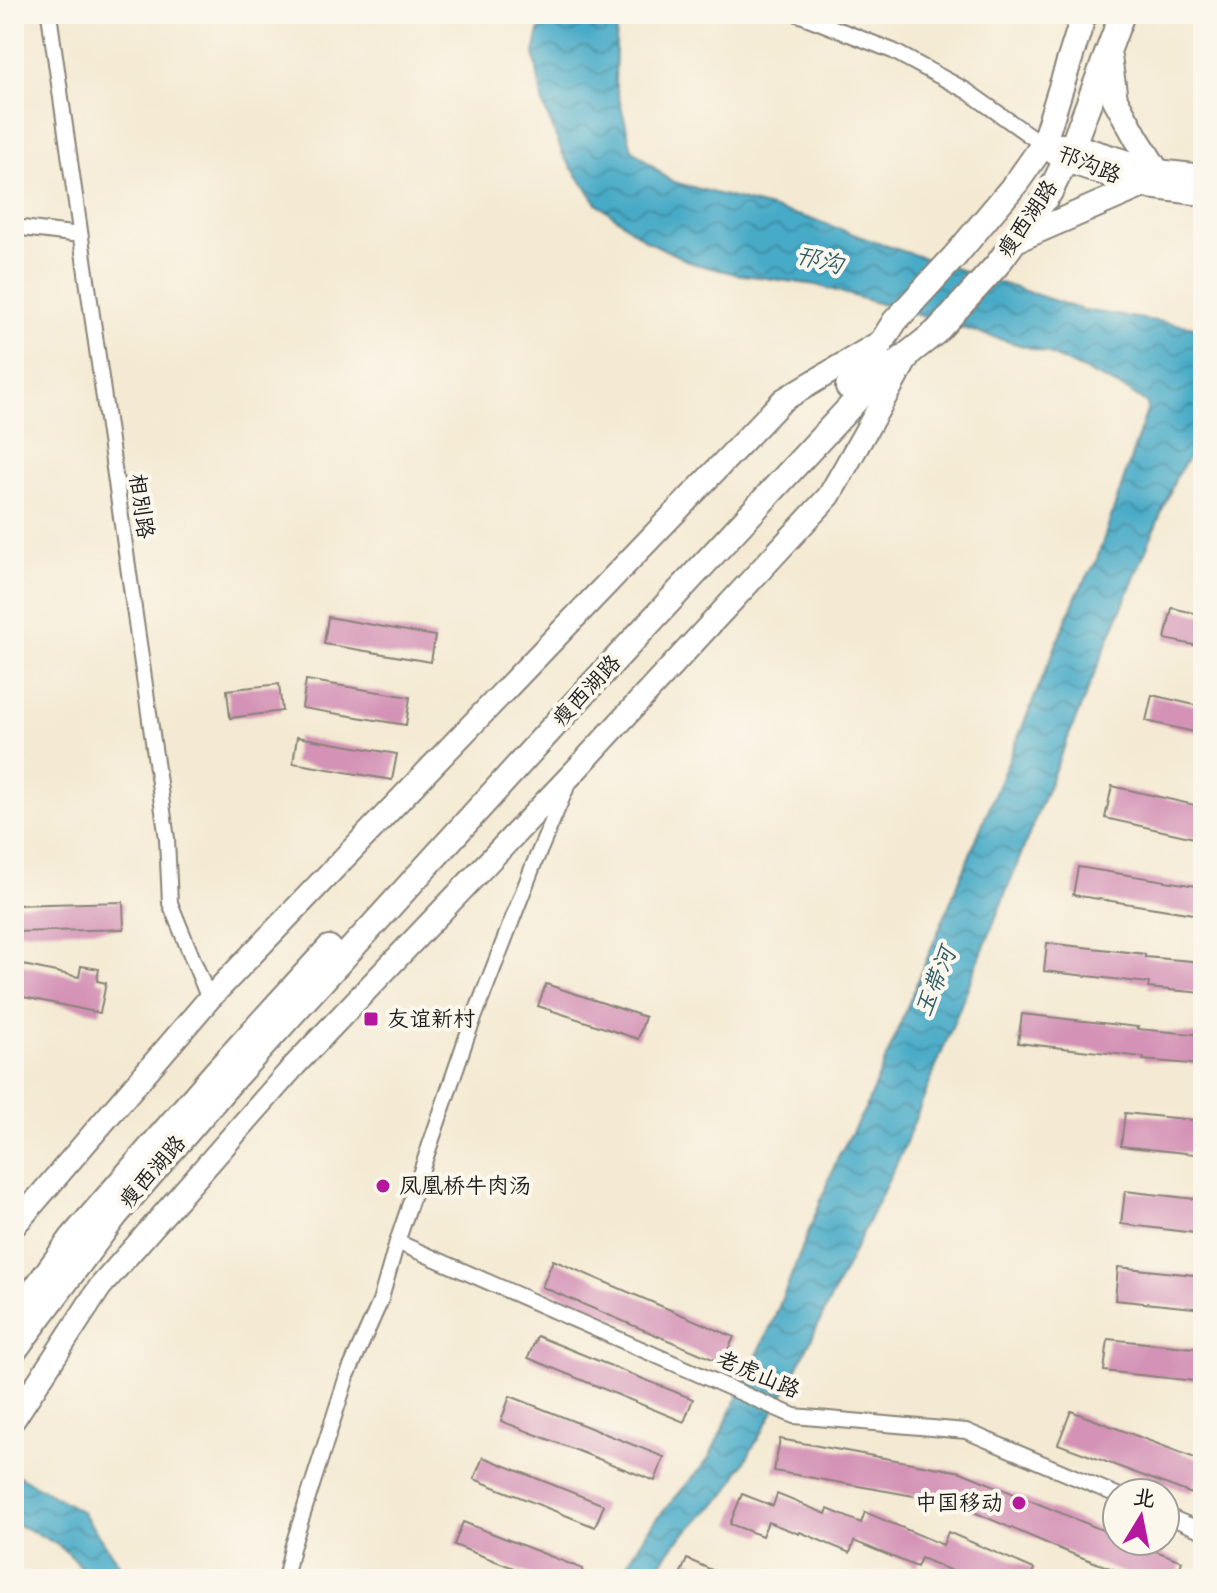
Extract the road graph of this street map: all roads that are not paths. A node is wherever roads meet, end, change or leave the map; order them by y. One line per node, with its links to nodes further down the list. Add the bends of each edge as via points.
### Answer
1 (49, 14): 12 (street, 相别路)
2 (798, 14): 6 (street, via 893,51 967,91)
3 (1084, 14): 6 (main road, 瘦西湖路)
4 (1122, 14): 5 (main road, 瘦西湖路)
5 (1108, 52): 7 (main road, 瘦西湖路); 9 (main road, via 1115,99 1137,139)
6 (1043, 145): 7 (street, 邗沟路); 14 (main road, 瘦西湖路)
7 (1069, 153): 9 (street, 邗沟路); 13 (main road, 瘦西湖路, via 1050,192)
8 (1203, 176): 9 (street, 邗沟路)
9 (1149, 178): 10 (street, 邗沟路); 13 (main road)
10 (1203, 194)
11 (14, 227): 12 (street)
12 (80, 235): 17 (street, 相别路, via 167,839 170,903)
13 (1014, 241): 15 (main road, 瘦西湖路, via 936,332)
14 (889, 331): 17 (street, via 783,400); 20 (main road, 瘦西湖路, via 866,367 215,1073 72,1238)
15 (910, 352): 16 (street, via 829,496); 21 (main road, 瘦西湖路, via 875,380 234,1078 115,1216)
16 (572, 774): 19 (street, via 467,1036); 22 (street, via 295,1065 100,1287)
17 (209, 999): 18 (street)
18 (14, 1226)
19 (397, 1242): 23 (street, 老虎山路, via 794,1416 966,1431); 26 (street, via 380,1302 347,1376)
20 (14, 1318)
21 (14, 1351)
22 (14, 1419)
23 (1101, 1488)
24 (1181, 1522): 25 (street)
25 (1203, 1531)
26 (285, 1579)

